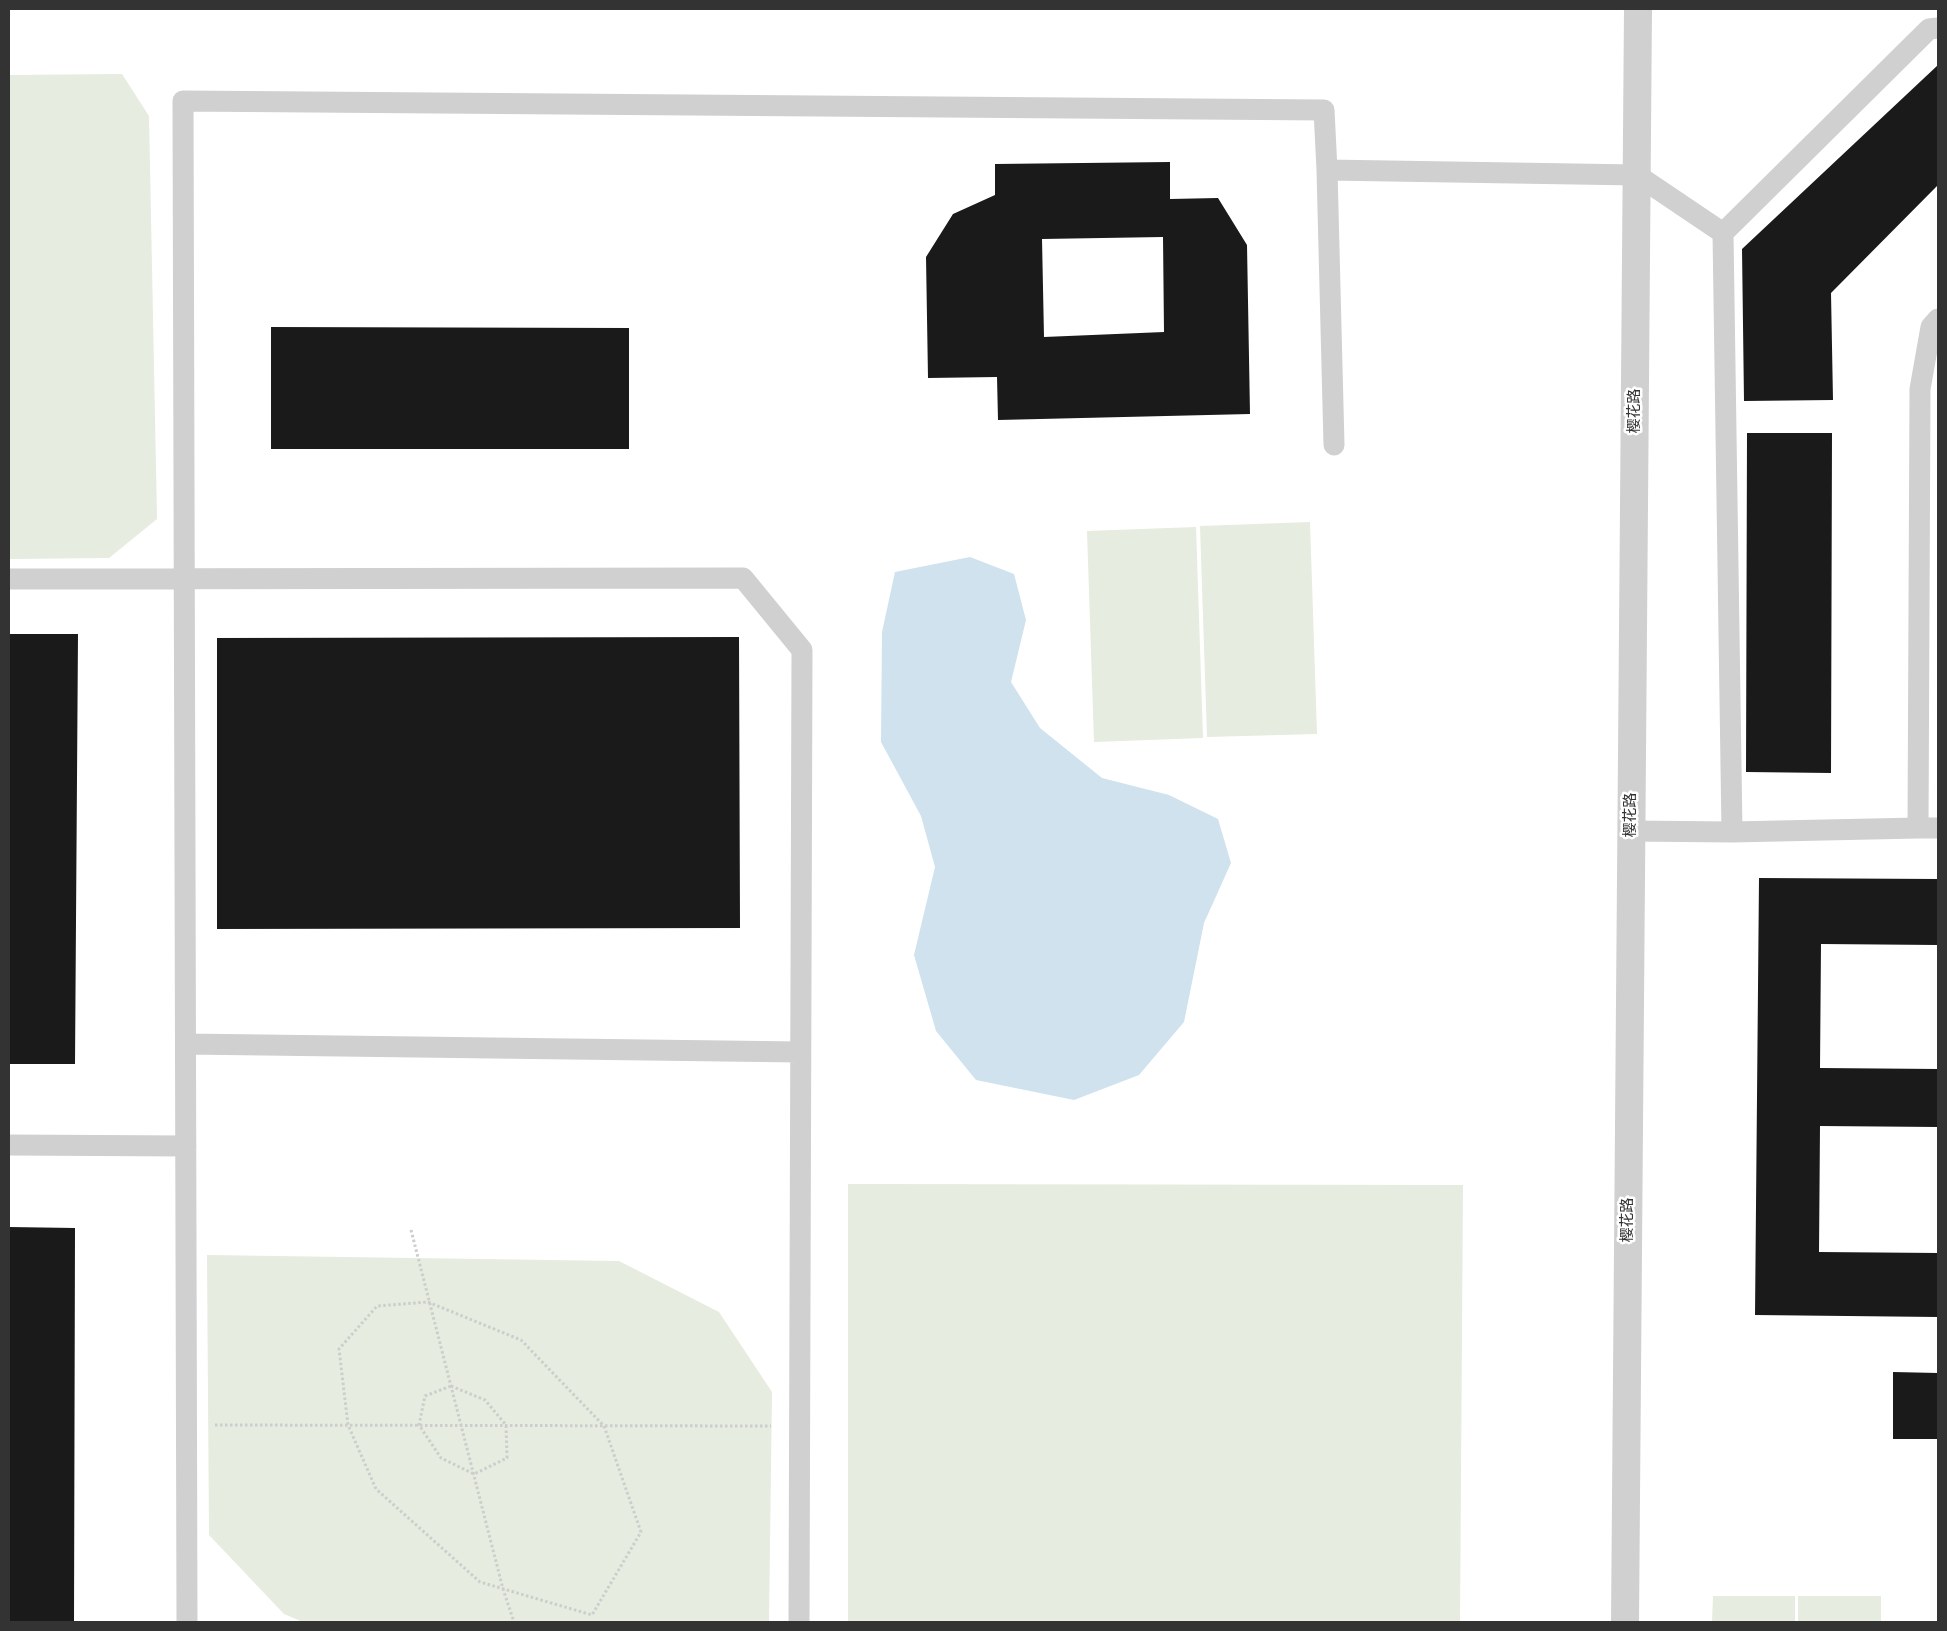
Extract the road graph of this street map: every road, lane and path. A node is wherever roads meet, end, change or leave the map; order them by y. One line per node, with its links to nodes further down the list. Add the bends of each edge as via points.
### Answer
1 (1638, 9): 4 (street, 樱花路)
2 (1938, 28): 5 (lane, via 1929,28)
3 (1327, 170): 4 (lane); 7 (lane); 9 (lane, via 1324,110 183,101)
4 (1636, 174): 5 (lane); 12 (street, 樱花路)
5 (1723, 233): 13 (lane)
6 (1938, 319): 8 (lane, via 1931,327 1920,389)
7 (1334, 445)
8 (1929, 457): 11 (lane)
9 (184, 578): 10 (lane); 14 (lane); 15 (lane, via 743,578 802,650)
10 (9, 579)
11 (1928, 828): 13 (lane)
12 (1631, 831): 13 (lane); 33 (street, 樱花路)
13 (1732, 832)
14 (186, 1044): 15 (lane); 17 (lane)
15 (800, 1052): 27 (lane)
16 (9, 1145): 17 (lane)
17 (186, 1146): 21 (lane)
18 (411, 1230): 19 (path)
19 (428, 1302): 20 (path); 22 (path, via 377,1306 339,1348); 26 (path, via 521,1340)
20 (451, 1386): 23 (path, via 425,1396); 24 (path); 25 (path, via 485,1400)
21 (187, 1425): 22 (path); 30 (lane)
22 (348, 1425): 23 (path); 29 (path, via 376,1489 480,1582)
23 (419, 1425): 24 (path); 28 (path, via 441,1458)
24 (462, 1425): 25 (path); 28 (path)
25 (506, 1425): 26 (path); 28 (path, via 507,1458)
26 (604, 1426): 27 (path); 29 (path, via 641,1532 592,1615)
27 (799, 1426): 32 (lane)
28 (474, 1474): 29 (path)
29 (503, 1589): 31 (path)
30 (187, 1622)
31 (514, 1622)
32 (799, 1622)
33 (1625, 1622)

